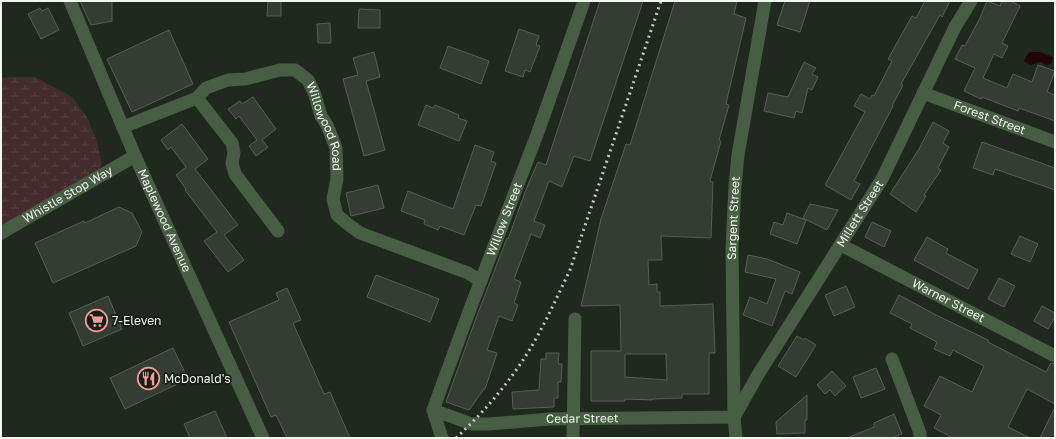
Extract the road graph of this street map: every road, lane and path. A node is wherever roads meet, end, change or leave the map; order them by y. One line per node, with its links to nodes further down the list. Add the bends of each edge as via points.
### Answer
1 (70, 1): 7 (street, Maplewood Avenue)
2 (584, 1): 13 (street, Willow Street, via 538,132)
3 (765, 1): 18 (street, Sargent Street, via 735,186 732,249)
4 (971, 1): 5 (street, Millett Street)
5 (923, 93): 8 (street, Forest Street); 12 (street, Millett Street, via 882,179)
6 (197, 98): 7 (street, Willowood Road); 10 (street, via 232,144 232,163 236,174); 13 (street, Willowood Road, via 206,88 228,80 244,79 280,70 295,70 308,80 336,148 337,179 333,199 337,214 360,233 468,273)
7 (123, 127): 9 (street, Maplewood Avenue)
8 (1055, 142)
9 (135, 156): 11 (street, Whistle Stop Way); 20 (street, Maplewood Avenue)
10 (278, 231)
11 (1, 233)
12 (841, 245): 15 (street, Warner Street); 18 (street, Millett Street)
13 (481, 281): 17 (street, Willow Street)
14 (574, 319): 19 (street)
15 (1055, 356)
16 (892, 359): 24 (street)
17 (433, 410): 19 (street, Cedar Street, via 472,424); 21 (street)
18 (734, 417): 19 (street, Cedar Street); 23 (street, Sargent Street)
19 (573, 419): 22 (street)
20 (263, 438)
21 (442, 438)
22 (573, 438)
23 (736, 438)
24 (920, 438)

